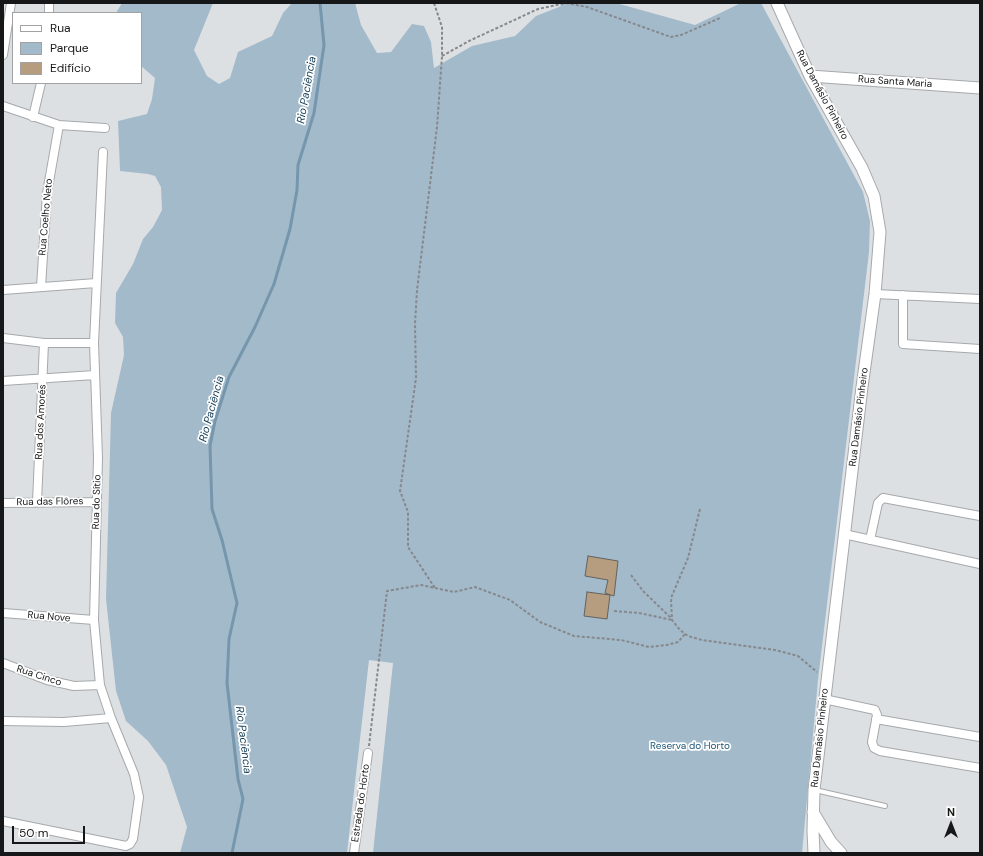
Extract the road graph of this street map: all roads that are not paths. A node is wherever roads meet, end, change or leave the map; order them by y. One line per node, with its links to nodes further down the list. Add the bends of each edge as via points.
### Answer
1 (10, 3): 3 (street)
2 (776, 4): 4 (street, Rua Damásio Pinheiro)
3 (3, 55)
4 (810, 76): 6 (street, Rua Santa Maria); 15 (street, Rua Damásio Pinheiro, via 862,168 874,196 880,232)
5 (41, 84): 8 (street)
6 (980, 88)
7 (3, 106): 8 (street)
8 (33, 117): 9 (street)
9 (59, 125): 10 (street); 13 (street, Rua Coelho Neto, via 47,193)
10 (105, 128)
11 (103, 152): 12 (street, Rua do Sítio)
12 (96, 283): 13 (street); 20 (street, Rua do Sítio)
13 (41, 287): 14 (street)
14 (3, 290)
15 (875, 294): 16 (street); 29 (street, Rua Damásio Pinheiro)
16 (903, 295): 17 (street); 21 (street, via 903,344)
17 (980, 299)
18 (3, 338): 19 (street)
19 (44, 343): 20 (street); 23 (street, Rua dos Amorés)
20 (94, 343): 22 (street, Rua do Sítio)
21 (980, 349)
22 (95, 375): 23 (street); 26 (street, Rua do Sítio, via 98,458)
23 (43, 379): 24 (street); 25 (street, Rua dos Amorés)
24 (3, 381)
25 (37, 502): 26 (street, Rua das Flôres); 27 (street, Rua das Flôres)
26 (96, 502): 33 (street, Rua do Sítio)
27 (3, 503)
28 (980, 516): 30 (street, via 883,498 878,503)
29 (844, 534): 30 (street); 36 (street, Rua Damásio Pinheiro)
30 (870, 540): 31 (street)
31 (980, 564)
32 (3, 613): 33 (street, Rua Nove)
33 (94, 620): 35 (street, Rua do Sítio)
34 (3, 663): 35 (street, Rua Cinco, via 47,680 74,686)
35 (100, 685): 37 (street, Rua do Sítio)
36 (824, 699): 38 (street, via 871,708 875,710); 43 (street, Rua Damásio Pinheiro)
37 (111, 718): 39 (street, via 64,722); 46 (street, Rua do Sítio, via 134,774 139,797 133,839 130,844 126,846)
38 (876, 719): 40 (street); 42 (street, via 872,742 874,748 880,751)
39 (3, 721)
40 (980, 738)
41 (368, 753): 47 (street, Estrada do Horto)
42 (980, 768)
43 (814, 790): 44 (lane); 45 (street, Rua Damásio Pinheiro)
44 (885, 806)
45 (813, 812): 48 (street, Rua Damásio Pinheiro); 49 (street, via 830,842)
46 (3, 822)
47 (354, 853)
48 (814, 853)
49 (840, 853)

